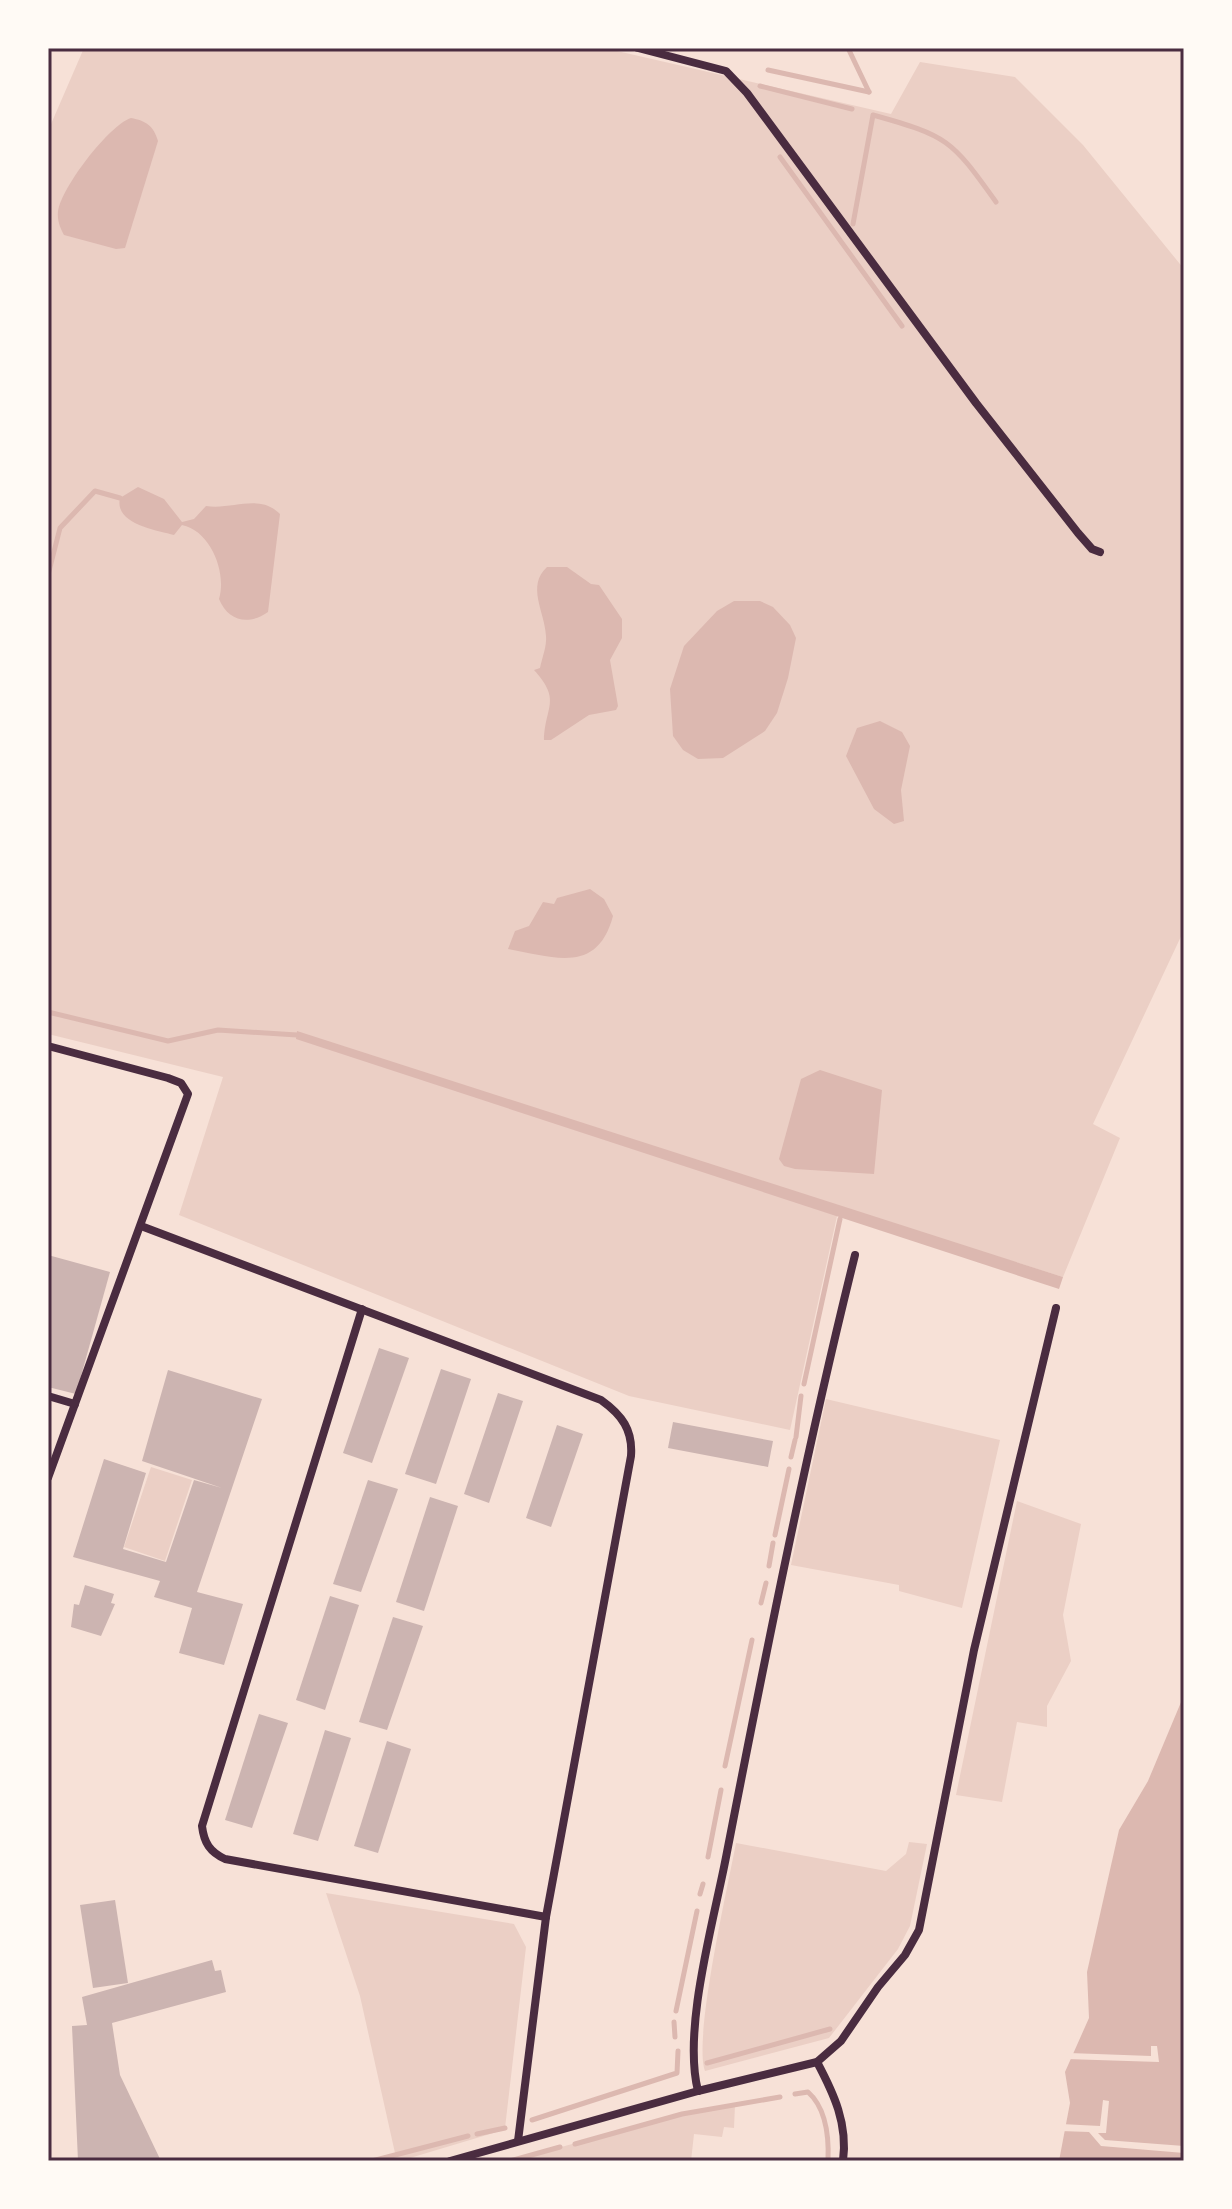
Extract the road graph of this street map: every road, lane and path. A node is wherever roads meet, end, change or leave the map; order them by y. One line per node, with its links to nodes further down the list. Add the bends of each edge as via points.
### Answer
1 (638, 48): 2 (street, via 726,71 747,93 976,403 1078,533)
2 (1100, 552)
3 (48, 1046): 4 (street, via 181,1083 188,1094)
4 (141, 1226): 7 (street); 9 (street)
5 (855, 1255): 13 (street, via 820,1396 717,1905 695,2023)
6 (1056, 1308): 12 (street, via 974,1650 919,1930 841,2041)
7 (362, 1309): 11 (street, via 601,1400 617,1411 632,1441); 11 (street, via 203,1836 214,1854 225,1859)
8 (48, 1396): 9 (street)
9 (75, 1404): 10 (street)
10 (48, 1478)
11 (546, 1917): 14 (street)
12 (817, 2062): 13 (street); 16 (street, via 836,2098 844,2133)
13 (698, 2091): 14 (street)
14 (518, 2141): 15 (street)
15 (450, 2161)
16 (843, 2161)

